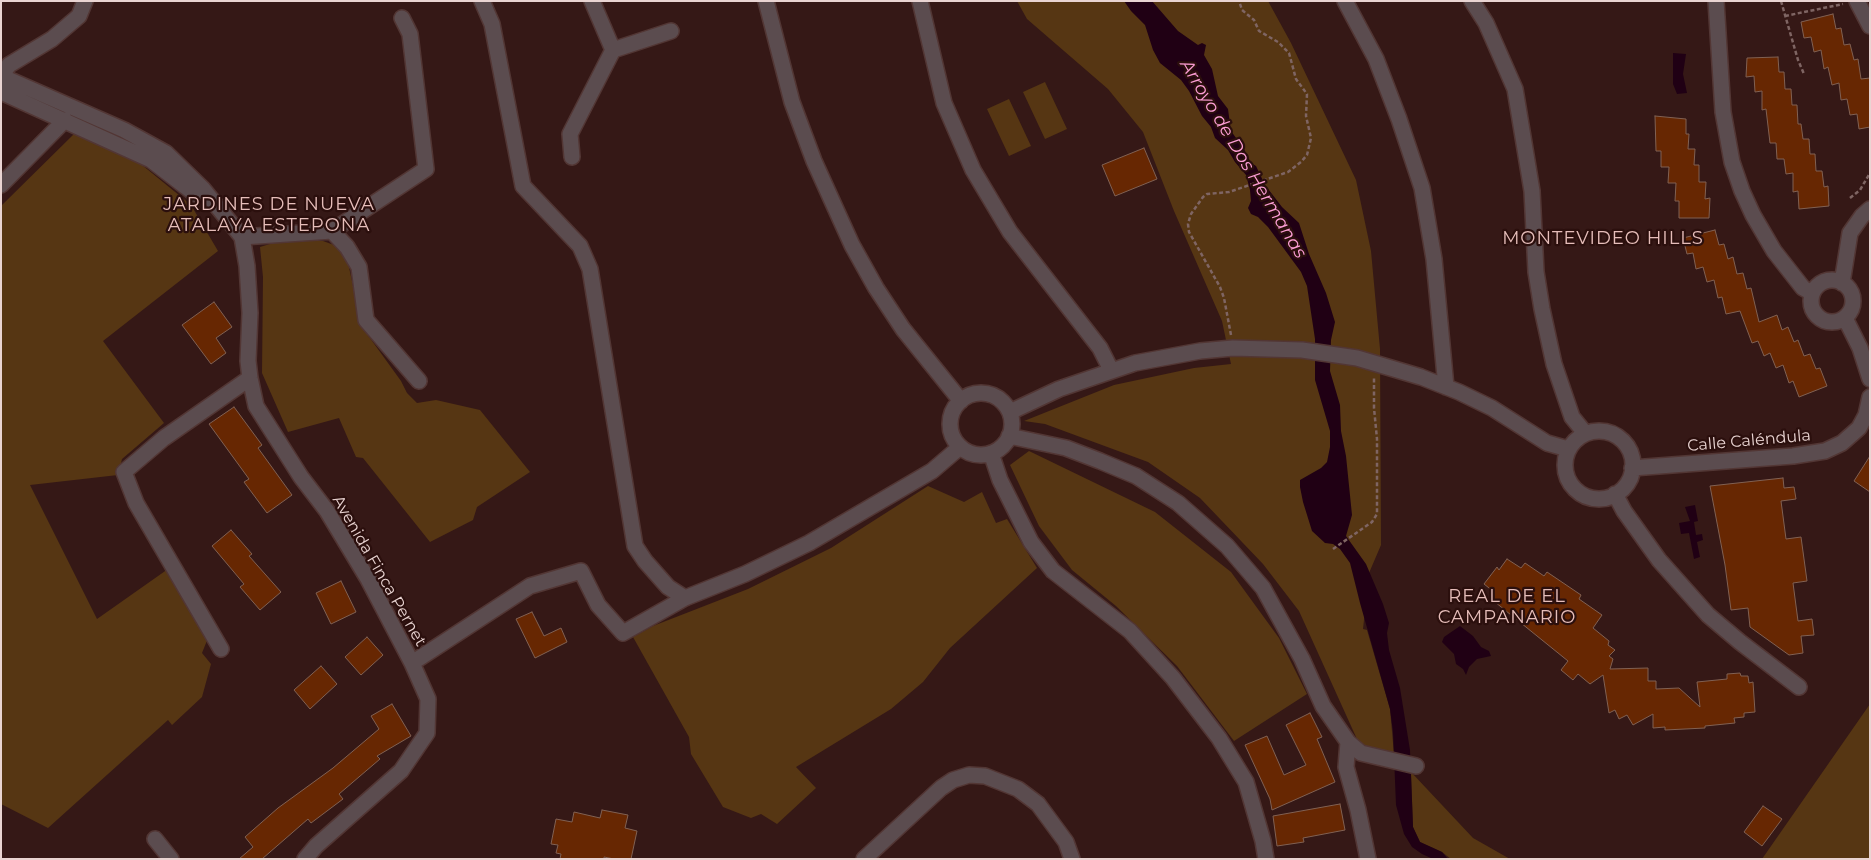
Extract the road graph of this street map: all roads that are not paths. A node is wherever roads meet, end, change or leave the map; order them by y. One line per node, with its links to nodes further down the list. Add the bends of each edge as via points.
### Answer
1 (85, 1): 14 (street, via 79,16 52,39 9,65)
2 (482, 1): 40 (street, via 492,24 523,186 580,246 590,269 635,546 668,587)
3 (592, 1): 13 (street)
4 (766, 1): 31 (street, via 792,102 814,161 852,245 903,329)
5 (920, 1): 25 (street, via 944,102 973,170 1010,232 1100,348)
6 (1345, 1): 29 (street, via 1376,59 1422,188 1434,259)
7 (1472, 1): 33 (street, via 1486,23 1515,89 1532,191 1536,272 1542,309 1554,364 1572,417)
8 (1716, 1): 23 (street, via 1723,112 1732,162 1749,207 1774,252 1803,288)
9 (1850, 3): 11 (street)
10 (402, 18): 20 (street, via 410,34 426,169)
11 (1870, 26)
12 (671, 31): 13 (street)
13 (613, 50): 17 (street, via 570,134)
14 (1, 76): 21 (street, Avenida Finca Pernet, via 124,130 166,153 203,189)
15 (1, 92): 16 (street)
16 (64, 120): 18 (street); 21 (street, via 151,160 186,186)
17 (572, 156)
18 (1, 185)
19 (1870, 209): 22 (street, via 1850,233)
20 (332, 231): 21 (street); 28 (street, via 347,246 359,267 366,320)
21 (242, 237): 26 (street, Avenida Finca Pernet, via 247,266)
22 (1842, 283): 23 (street, via 1825,281); 24 (street, via 1852,299 1852,308)
23 (1812, 293): 24 (street, via 1812,308 1817,316 1831,322)
24 (1845, 318): 27 (street, via 1860,348)
25 (1111, 370): 29 (street, via 1200,351 1233,348 1302,350 1356,358); 32 (street)
26 (250, 378): 41 (street, via 164,438 124,472 136,503); 42 (street, Avenida Finca Pernet, via 256,406 327,511)
27 (1870, 379)
28 (419, 381)
29 (1446, 387): 36 (street, via 1492,408 1548,443)
30 (1870, 398): 38 (street, Calle Caléndula, via 1859,428 1842,443 1824,451)
31 (961, 401): 32 (street, via 974,394 993,395); 35 (street, via 952,412 950,421 950,430)
32 (1010, 412): 34 (street)
33 (1585, 433): 36 (street); 38 (street, via 1608,432 1622,439 1630,452)
34 (1010, 436): 37 (street); 44 (street, via 1066,448 1136,476 1178,503 1220,540 1262,588 1324,706)
35 (960, 447): 37 (street, via 978,455); 40 (street, via 932,471 809,543)
36 (1568, 449): 39 (street, via 1564,466 1575,489 1599,499)
37 (991, 453): 51 (street, via 1000,480 1027,533 1052,571 1130,631 1173,678 1219,738 1246,782)
38 (1632, 468): 39 (street, via 1627,483)
39 (1615, 494): 43 (street, via 1659,560 1708,615)
40 (685, 598): 42 (street, via 623,633 598,605 581,571 530,586)
41 (221, 650)
42 (412, 663): 48 (street, Avenida Finca Pernet, via 428,699 427,733 401,771)
43 (1799, 686)
44 (1348, 742): 45 (street, via 1361,753); 52 (street, via 1346,767)
45 (1416, 766)
46 (155, 839): 47 (street)
47 (171, 859)
48 (305, 859)
49 (864, 859): 50 (street, via 941,788 969,775 985,776 1018,790 1038,804 1066,842)
50 (1072, 859)
51 (1266, 859)
52 (1368, 859)

